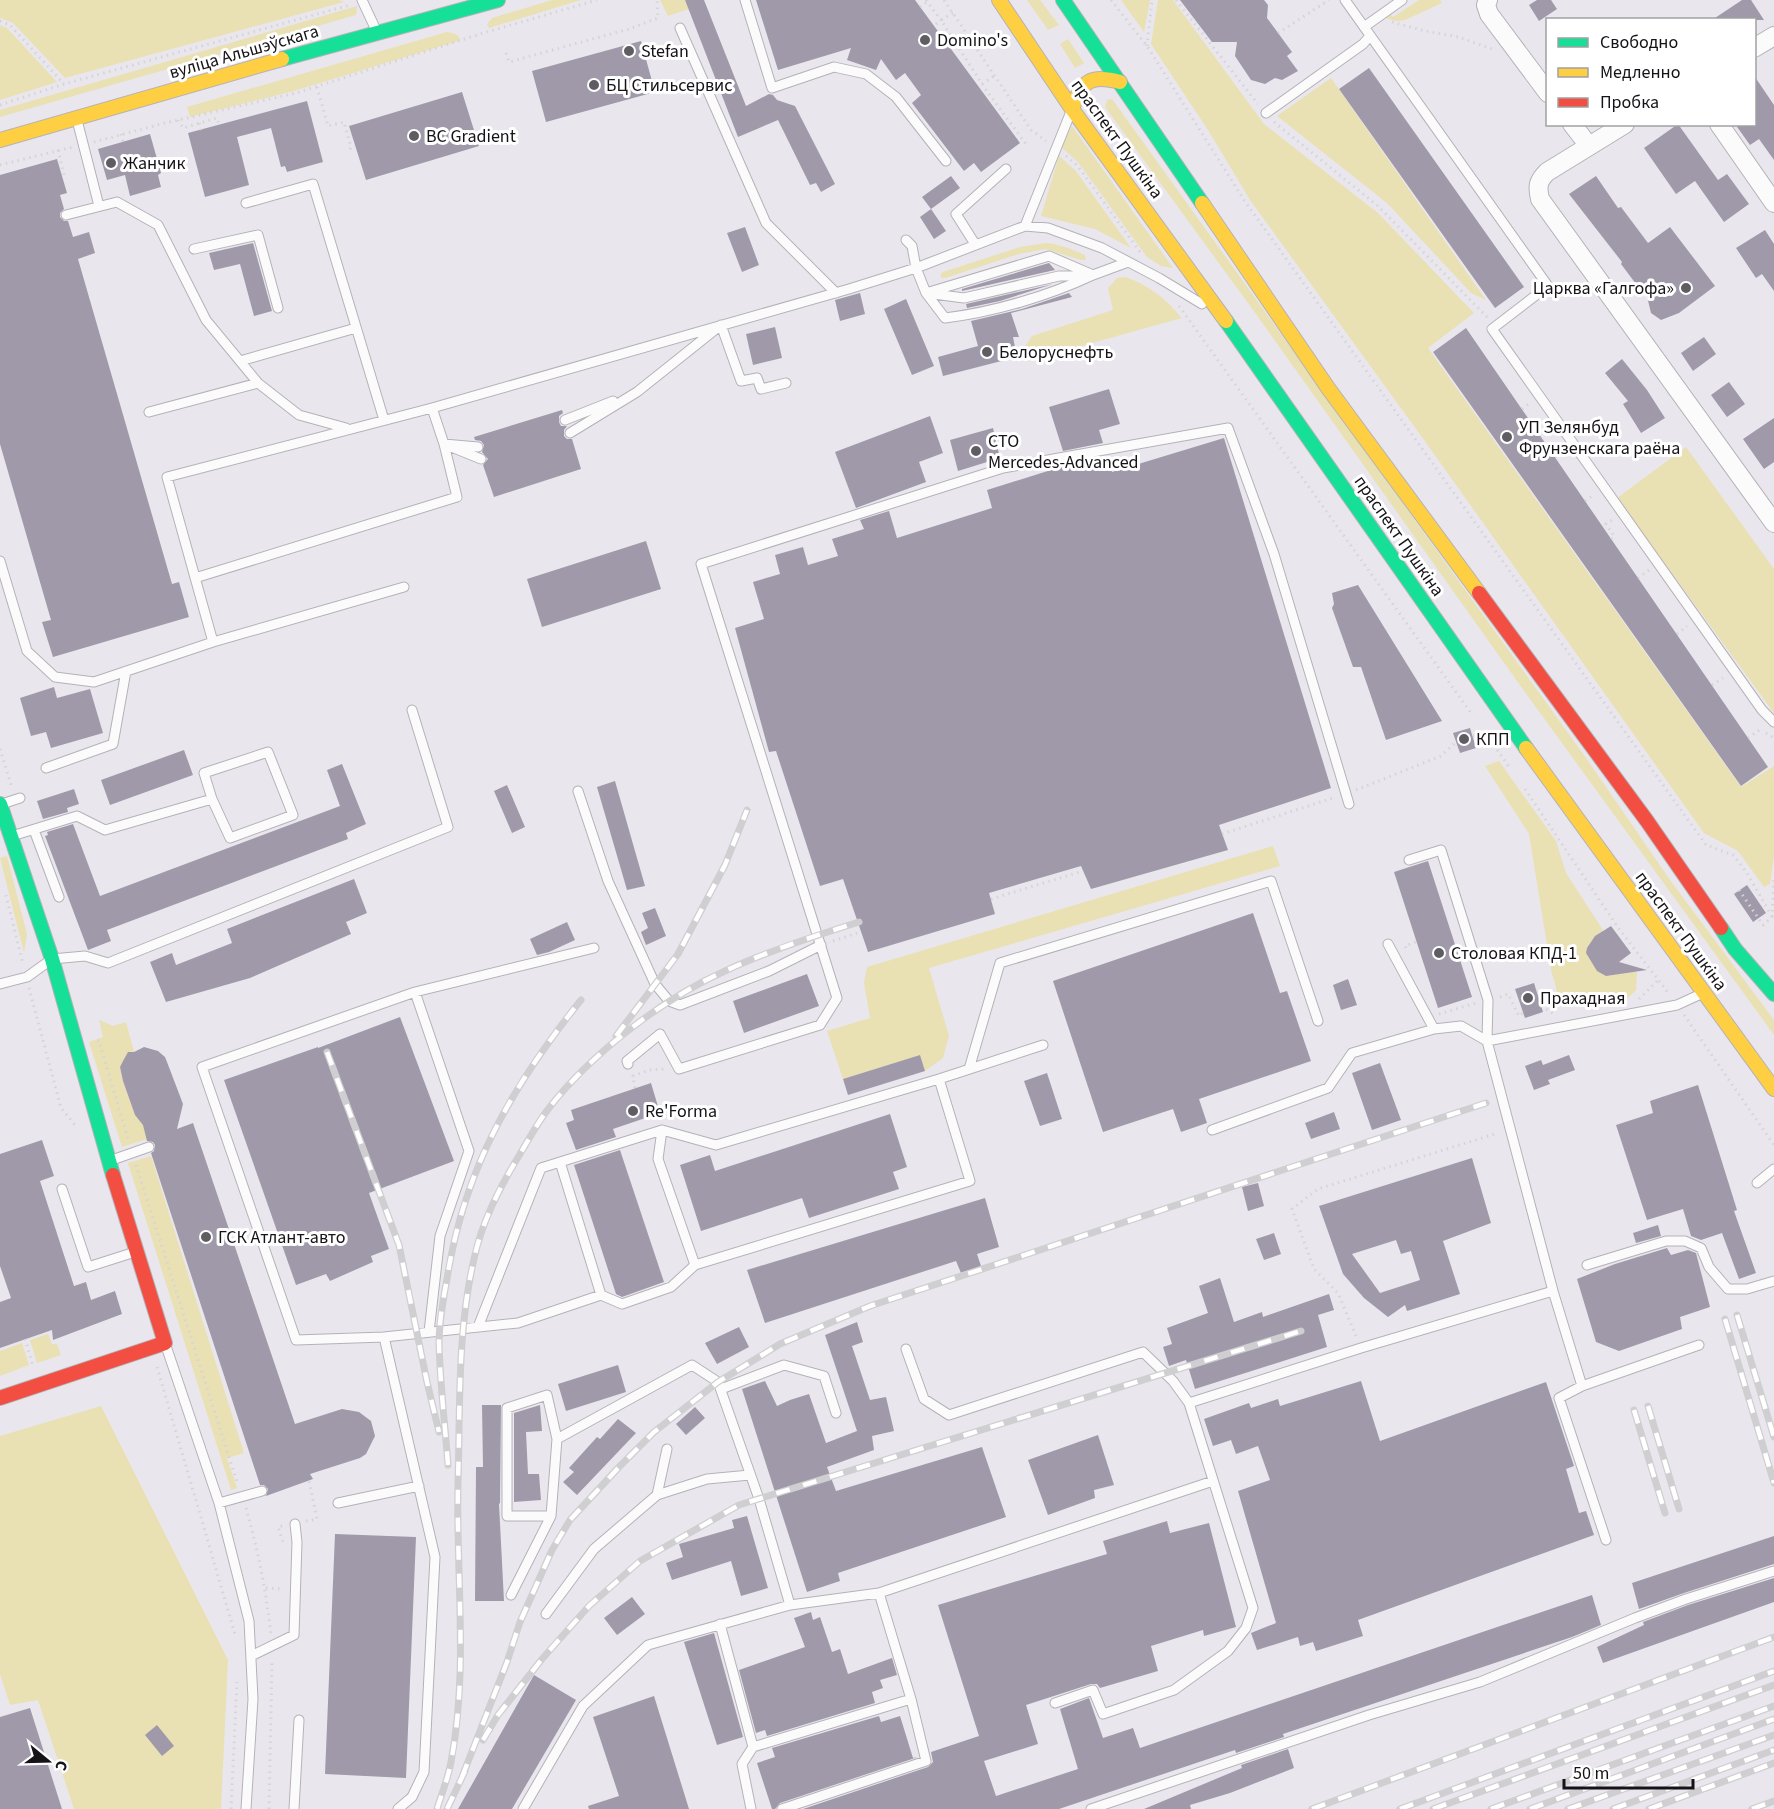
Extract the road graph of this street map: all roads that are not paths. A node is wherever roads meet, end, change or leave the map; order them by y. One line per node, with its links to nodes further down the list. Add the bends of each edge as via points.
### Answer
1 (498, 0): 11 (main road, вуліца Альшэўскага)
2 (745, 0): 25 (lane, via 772,88 834,67 866,74 896,97)
3 (999, 0): 17 (main road, праспект Пушкіна)
4 (1063, 0): 15 (main road, праспект Пушкіна)
5 (1345, 0): 9 (lane)
6 (1402, 0): 9 (lane)
7 (362, 1): 11 (lane)
8 (1489, 7): 16 (street, via 1517,54)
9 (1364, 27): 12 (lane)
10 (680, 28): 38 (lane, via 766,223)
11 (377, 32): 19 (main road, вуліца Альшэўскага)
12 (1370, 36): 18 (lane); 64 (lane, via 1548,286 1492,328)
13 (1774, 36): 14 (street)
14 (1756, 47)
15 (1120, 82): 17 (main road, via 1099,76 1092,79 1080,90); 82 (main road, праспект Пушкіна, via 1328,388 1647,821 1735,950)
16 (1546, 90)
17 (1072, 109): 31 (lane); 41 (main road, праспект Пушкіна)
18 (1266, 113)
19 (77, 118): 23 (main road, вуліца Альшэўскага); 29 (lane)
20 (1574, 126): 24 (street)
21 (1622, 126): 24 (street)
22 (1720, 126): 28 (street)
23 (0, 140)
24 (1589, 146): 57 (street, via 1539,180 1540,199)
25 (946, 161)
26 (1006, 168): 33 (lane, via 956,214)
27 (246, 203): 43 (lane, via 313,184)
28 (1774, 203)
29 (99, 206): 30 (lane); 44 (lane, via 117,202 158,225 206,320)
30 (66, 215)
31 (1025, 226): 33 (lane); 35 (lane, via 1048,228)
32 (906, 240): 36 (lane, via 912,246)
33 (975, 244): 36 (lane)
34 (194, 249): 40 (lane, via 258,235)
35 (1128, 262): 37 (lane); 41 (lane)
36 (916, 268): 38 (lane); 39 (lane)
37 (1093, 275): 39 (lane, via 1059,276 964,298); 39 (lane, via 1049,256); 39 (lane, via 1066,288 945,318)
38 (836, 293): 42 (lane)
39 (926, 293)
40 (278, 308)
41 (1223, 316): 81 (main road, праспект Пушкіна)
42 (721, 325): 46 (lane, via 741,381 757,378 761,389); 47 (lane); 48 (lane)
43 (356, 328): 44 (lane); 50 (lane)
44 (240, 361): 45 (lane)
45 (258, 383): 49 (lane); 52 (lane, via 299,415)
46 (786, 383)
47 (637, 392): 51 (lane); 53 (lane)
48 (432, 408): 50 (lane); 54 (lane)
49 (148, 412)
50 (384, 420): 52 (lane)
51 (565, 420)
52 (349, 429): 59 (lane, via 167,477)
53 (570, 433)
54 (444, 444): 55 (lane); 56 (lane); 59 (lane, via 457,497)
55 (478, 447)
56 (481, 459)
57 (1774, 523)
58 (0, 561): 62 (lane, via 27,651 55,677 94,682)
59 (195, 578): 61 (lane)
60 (404, 587): 61 (lane)
61 (213, 642): 62 (lane)
62 (126, 671): 65 (lane, via 113,744)
63 (412, 710): 78 (lane, via 447,827 108,963 85,956)
64 (1774, 722)
65 (45, 768)
66 (578, 791): 76 (lane, via 608,881 655,984 669,1001 680,1005 770,971)
67 (20, 798): 70 (lane)
68 (213, 799): 68 (lane, via 230,838 293,815 268,752 204,773); 71 (lane, via 105,830 77,816)
69 (1349, 804): 76 (lane, via 1274,554 1228,428 1003,468 701,564)
70 (0, 805): 72 (main road)
71 (34, 830): 72 (lane); 74 (lane)
72 (12, 836): 78 (main road)
73 (1409, 860): 85 (lane, via 1441,850 1488,1000)
74 (59, 897)
75 (1388, 944): 84 (lane)
76 (821, 945): 87 (lane, via 837,998 820,1024 679,1069 660,1034)
77 (594, 948): 80 (lane)
78 (52, 959): 79 (lane, via 27,977); 94 (main road)
79 (0, 984)
80 (415, 992): 106 (lane, via 469,1151 440,1236); 107 (lane, via 202,1066 296,1340)
81 (1703, 993): 85 (lane, via 1677,1005); 90 (main road, праспект Пушкіна)
82 (1774, 994)
83 (1318, 1022): 88 (lane, via 1271,881 1000,963)
84 (1434, 1029): 85 (lane, via 1461,1026); 92 (lane, via 1352,1053 1328,1088)
85 (1487, 1041): 103 (lane)
86 (1043, 1045): 88 (lane)
87 (628, 1064)
88 (969, 1069): 89 (lane)
89 (939, 1079): 91 (lane, via 716,1145); 100 (lane, via 970,1181)
90 (1774, 1089)
91 (662, 1130): 95 (lane); 100 (lane, via 658,1159)
92 (1212, 1130)
93 (149, 1146): 94 (lane)
94 (110, 1160): 99 (main road)
95 (560, 1162): 104 (lane); 105 (lane, via 541,1168)
96 (1774, 1169): 97 (lane)
97 (1757, 1182)
98 (62, 1189): 99 (lane, via 88,1267)
99 (137, 1251): 108 (main road)
100 (695, 1265): 104 (lane, via 671,1287 622,1304)
101 (1587, 1265): 102 (lane, via 1666,1241 1685,1241 1701,1248 1709,1267 1728,1289 1747,1289)
102 (1774, 1281)
103 (1553, 1291): 111 (lane); 114 (lane)
104 (601, 1295): 105 (lane, via 518,1323)
105 (478, 1327): 106 (lane)
106 (429, 1332): 107 (lane)
107 (384, 1336): 120 (lane)
108 (165, 1343): 113 (main road); 123 (lane)
109 (1699, 1345): 111 (lane)
110 (906, 1349): 114 (lane, via 924,1399 949,1415 1143,1352)
111 (1582, 1386): 127 (lane, via 1559,1398)
112 (721, 1389): 115 (lane, via 784,1365 824,1376); 116 (lane, via 718,1382 693,1365); 118 (lane)
113 (0, 1398)
114 (1189, 1403): 119 (lane)
115 (836, 1413)
116 (557, 1439): 125 (lane); 125 (lane, via 547,1395 507,1408 507,1516)
117 (667, 1449): 122 (lane)
118 (750, 1475): 122 (lane, via 707,1479); 131 (lane)
119 (1213, 1481): 129 (lane); 136 (lane, via 1253,1608 1246,1628 1228,1651 1173,1690 1103,1714 1093,1690)
120 (419, 1486): 124 (lane); 142 (lane, via 435,1557 424,1772 412,1797)
121 (262, 1491): 123 (lane)
122 (657, 1496): 132 (lane, via 594,1549)
123 (219, 1503): 134 (lane, via 249,1621)
124 (338, 1503)
125 (551, 1516): 130 (lane)
126 (296, 1524): 134 (lane, via 294,1635)
127 (1606, 1540)
128 (1774, 1571): 139 (lane, via 1635,1618 1480,1682 1369,1715)
129 (879, 1593): 131 (lane); 135 (lane)
130 (511, 1595)
131 (790, 1605): 133 (lane)
132 (546, 1614)
133 (720, 1624): 138 (lane); 143 (lane, via 648,1645 583,1706)
134 (251, 1656): 140 (lane, via 254,1700)
135 (911, 1699): 138 (lane); 145 (lane, via 926,1761)
136 (1055, 1703)
137 (299, 1720): 141 (lane)
138 (753, 1747): 144 (lane, via 742,1764)
139 (1102, 1807): 146 (lane)
140 (246, 1809)
141 (294, 1809)
142 (398, 1809)
143 (523, 1809)
144 (751, 1809)
145 (782, 1809)
146 (1091, 1809)

